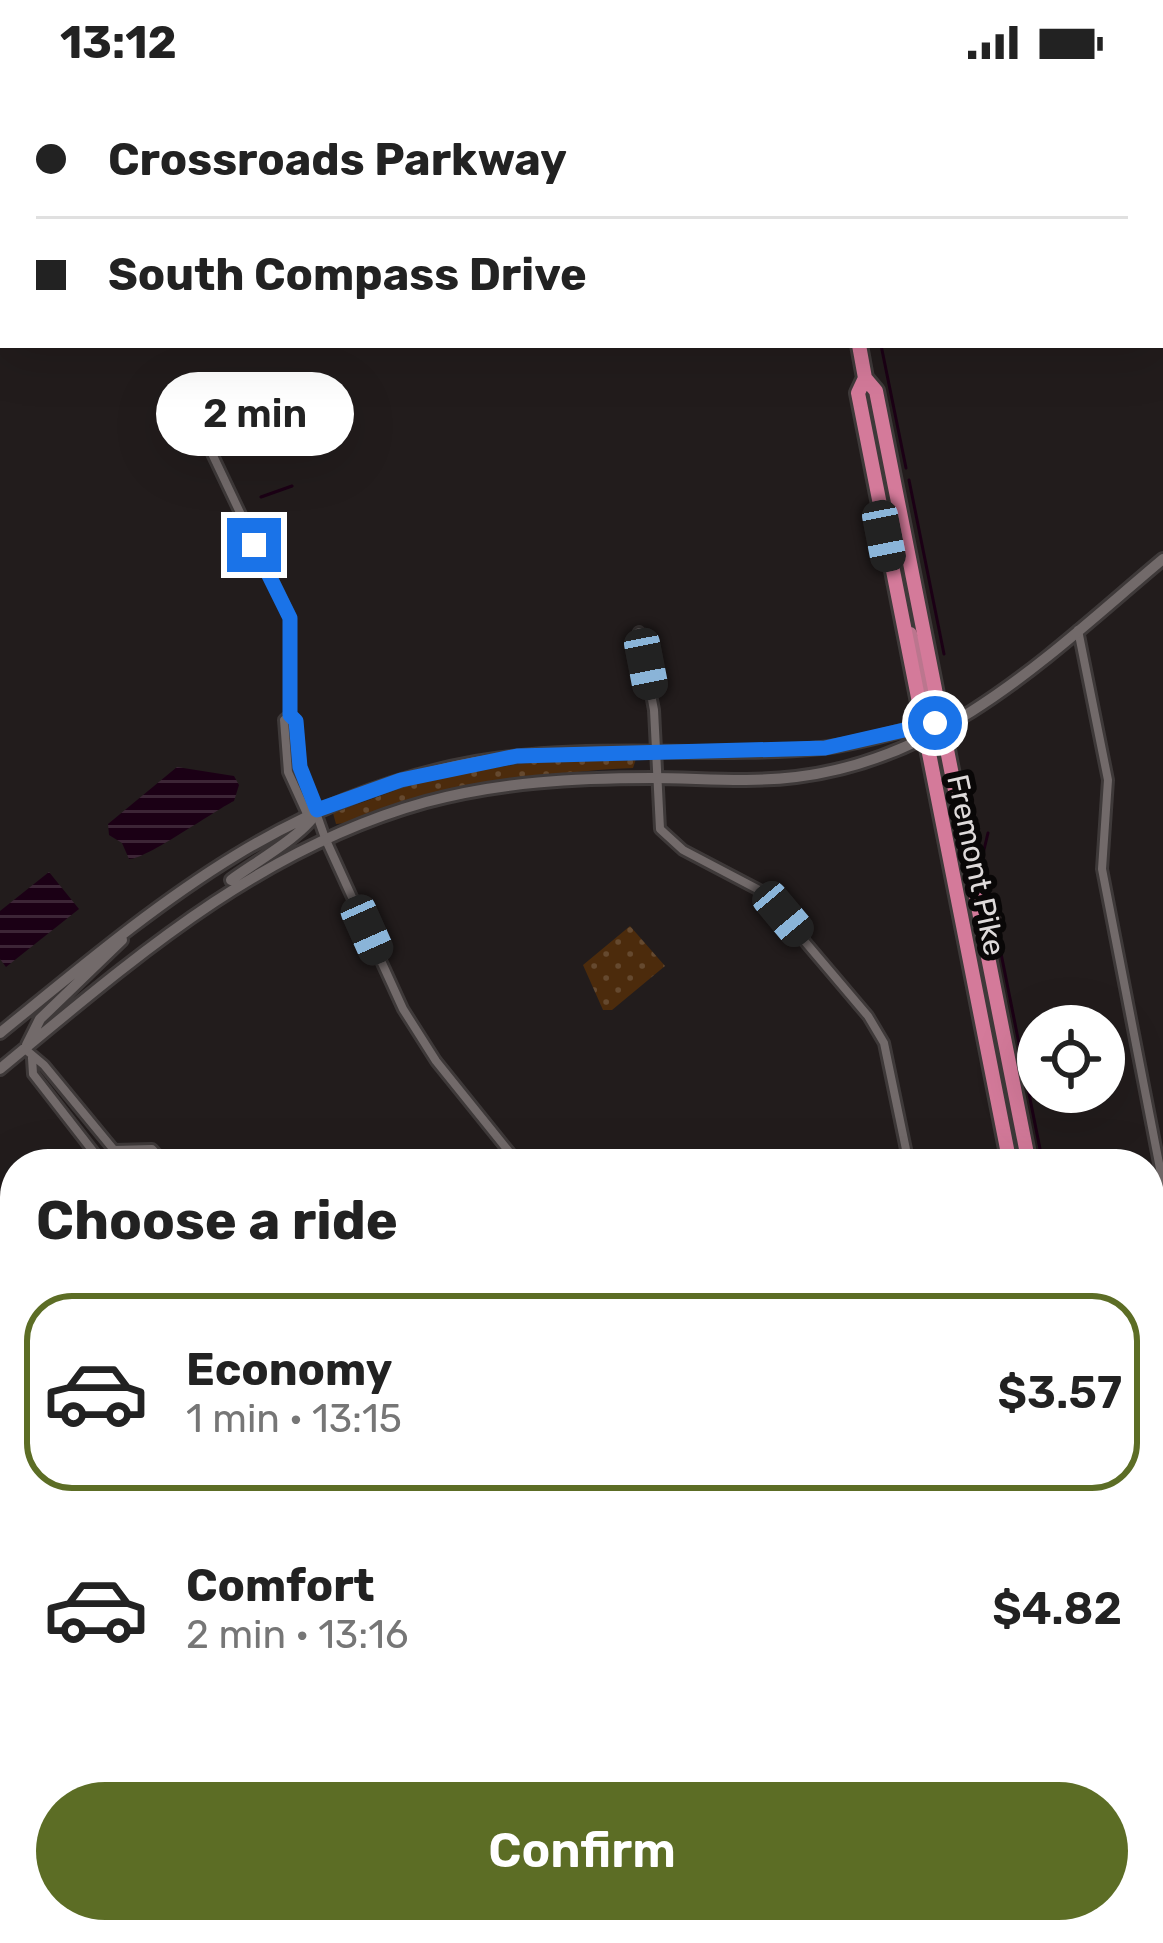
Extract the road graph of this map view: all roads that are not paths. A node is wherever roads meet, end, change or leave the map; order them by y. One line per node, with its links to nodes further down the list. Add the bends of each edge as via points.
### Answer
1 (860, 348): 2 (highway)
2 (865, 378): 7 (highway, Fremont Pike, via 876,391); 7 (highway, Fremont Pike, via 858,393 884,536)
3 (189, 405): 10 (street, via 283,598 292,640 290,715)
4 (1163, 559): 5 (street)
5 (1078, 628): 7 (street, via 964,720); 28 (street, via 1108,780 1102,869)
6 (639, 632): 8 (street)
7 (933, 729): 8 (street, via 825,748); 9 (street, via 860,764 797,777); 18 (highway, Fremont Pike); 27 (highway, Fremont Pike)
8 (655, 750): 9 (street); 10 (street, via 474,762 401,780)
9 (654, 778): 11 (street, via 485,789); 24 (street, via 665,836 763,892 881,1035)
10 (312, 816): 11 (street); 12 (street); 13 (street, via 224,858)
11 (326, 838): 12 (street); 23 (street, via 411,1022)
12 (188, 917): 16 (street)
13 (130, 927): 14 (street); 16 (street, via 40,1019)
14 (3, 1030): 15 (street)
15 (0, 1046)
16 (28, 1054): 17 (street); 19 (street); 20 (street)
17 (0, 1069)
18 (992, 1076): 25 (highway, Fremont Pike); 26 (highway)
19 (64, 1090): 20 (street); 22 (street)
20 (52, 1099): 21 (street)
21 (91, 1149)
22 (113, 1149)
23 (507, 1149)
24 (906, 1149)
25 (1007, 1149)
26 (1019, 1149)
27 (1022, 1149)
28 (1156, 1149)

